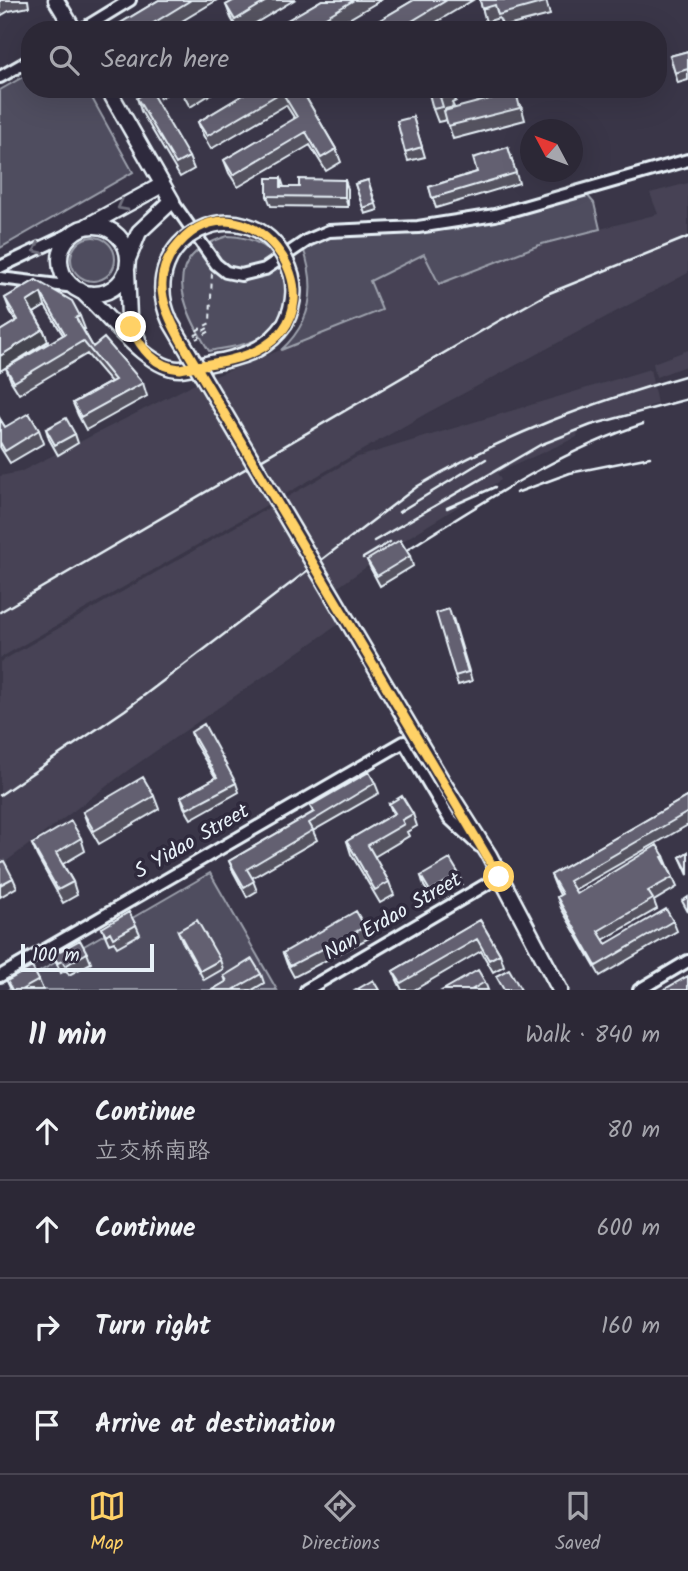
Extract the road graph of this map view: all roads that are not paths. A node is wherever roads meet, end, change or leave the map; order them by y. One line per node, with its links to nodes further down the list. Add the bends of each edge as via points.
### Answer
1 (56, 0): 3 (main road)
2 (130, 0): 4 (street)
3 (69, 21)
4 (96, 21)
5 (21, 65): 6 (street)
6 (0, 77)
7 (113, 98): 9 (main road)
8 (688, 160): 10 (street, via 483,217 418,227 329,231 250,274 220,268)
9 (162, 185): 10 (main road); 11 (main road, one-way to 11)
10 (172, 201): 12 (main road, via 139,232)
11 (79, 230): 12 (main road, via 103,227 116,234 125,245); 13 (street, one-way to 13); 15 (main road, via 65,243 61,256 63,271)
12 (127, 264): 15 (main road, via 112,288 99,293); 16 (main road, via 131,327)
13 (0, 267)
14 (0, 278): 15 (street)
15 (78, 289): 16 (main road)
16 (152, 360): 17 (main road, bridge, via 180,369 242,357 269,343 285,324 292,306 291,275 279,248 258,230 228,223 208,226 183,240 163,272 161,291 170,321 444,784)
17 (489, 855): 18 (main road); 20 (street, S Yidao Street, via 449,818 404,742)
18 (499, 877): 21 (street, Nan Erdao Street); 22 (main road)
19 (688, 961): 23 (street)
20 (0, 976)
21 (306, 990)
22 (560, 990)
23 (639, 990)

